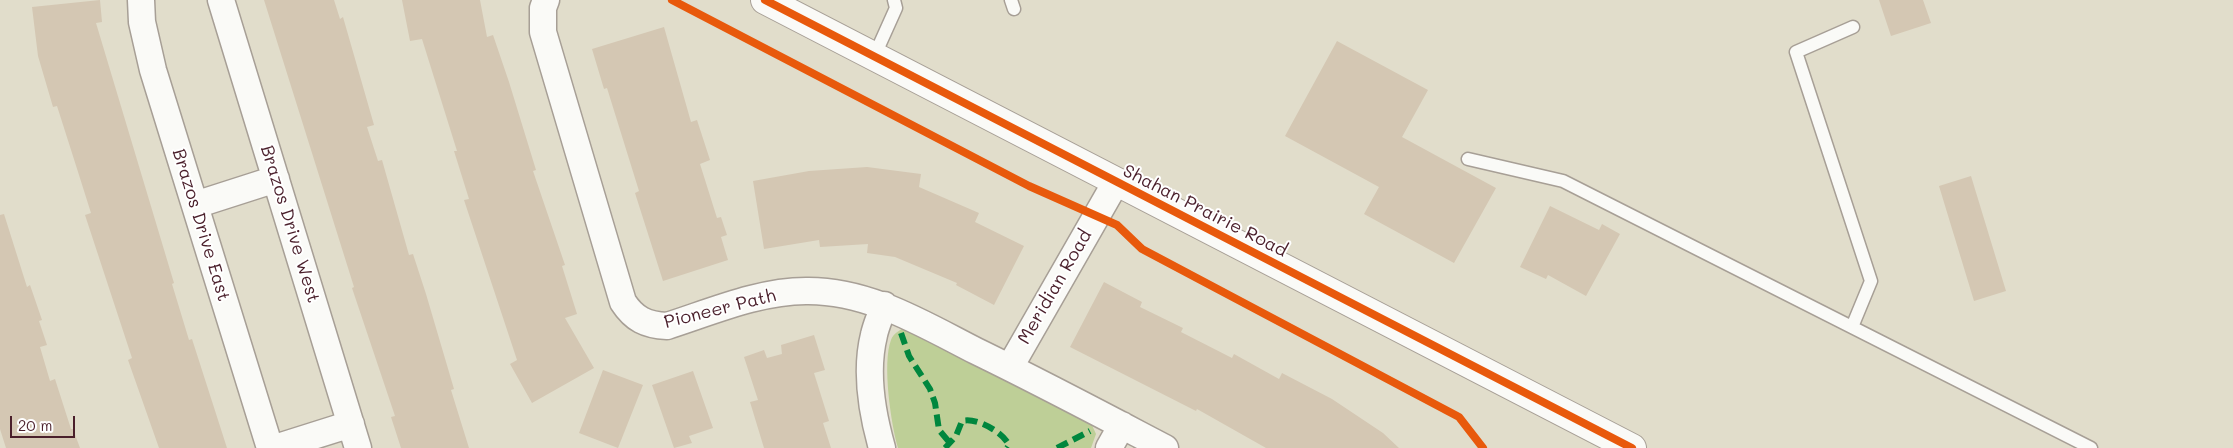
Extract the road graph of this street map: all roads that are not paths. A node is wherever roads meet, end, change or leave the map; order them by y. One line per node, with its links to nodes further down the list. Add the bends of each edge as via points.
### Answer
1 (141, 0): 11 (street, Brazos Drive East, via 142,22 153,70)
2 (221, 0): 9 (street, Brazos Drive West)
3 (546, 0): 12 (street, Pioneer Path, via 543,32 623,302 630,314 640,321 667,326 772,294 807,291 843,295)
4 (765, 0): 7 (street, Shahan Prairie Road)
5 (894, 0): 7 (lane, via 896,8)
6 (1853, 27): 13 (lane, via 1796,52 1871,281)
7 (874, 57): 10 (street, Shahan Prairie Road)
8 (1468, 159): 13 (lane, via 1563,181)
9 (276, 179): 11 (street); 16 (street, Brazos Drive West)
10 (1116, 182): 14 (street, Meridian Road); 22 (street, Shahan Prairie Road)
11 (195, 205): 17 (street, Brazos Drive East)
12 (884, 306): 14 (street, Pioneer Path); 19 (street, via 874,336 870,376)
13 (1852, 327): 23 (lane)
14 (1010, 367): 15 (street, Pioneer Path)
15 (1122, 425): 20 (street); 21 (street, Pioneer Path)
16 (354, 436): 18 (street)
17 (270, 448)
18 (275, 448)
19 (882, 448)
20 (1109, 448)
21 (1165, 448)
22 (1632, 448)
23 (2091, 448)

